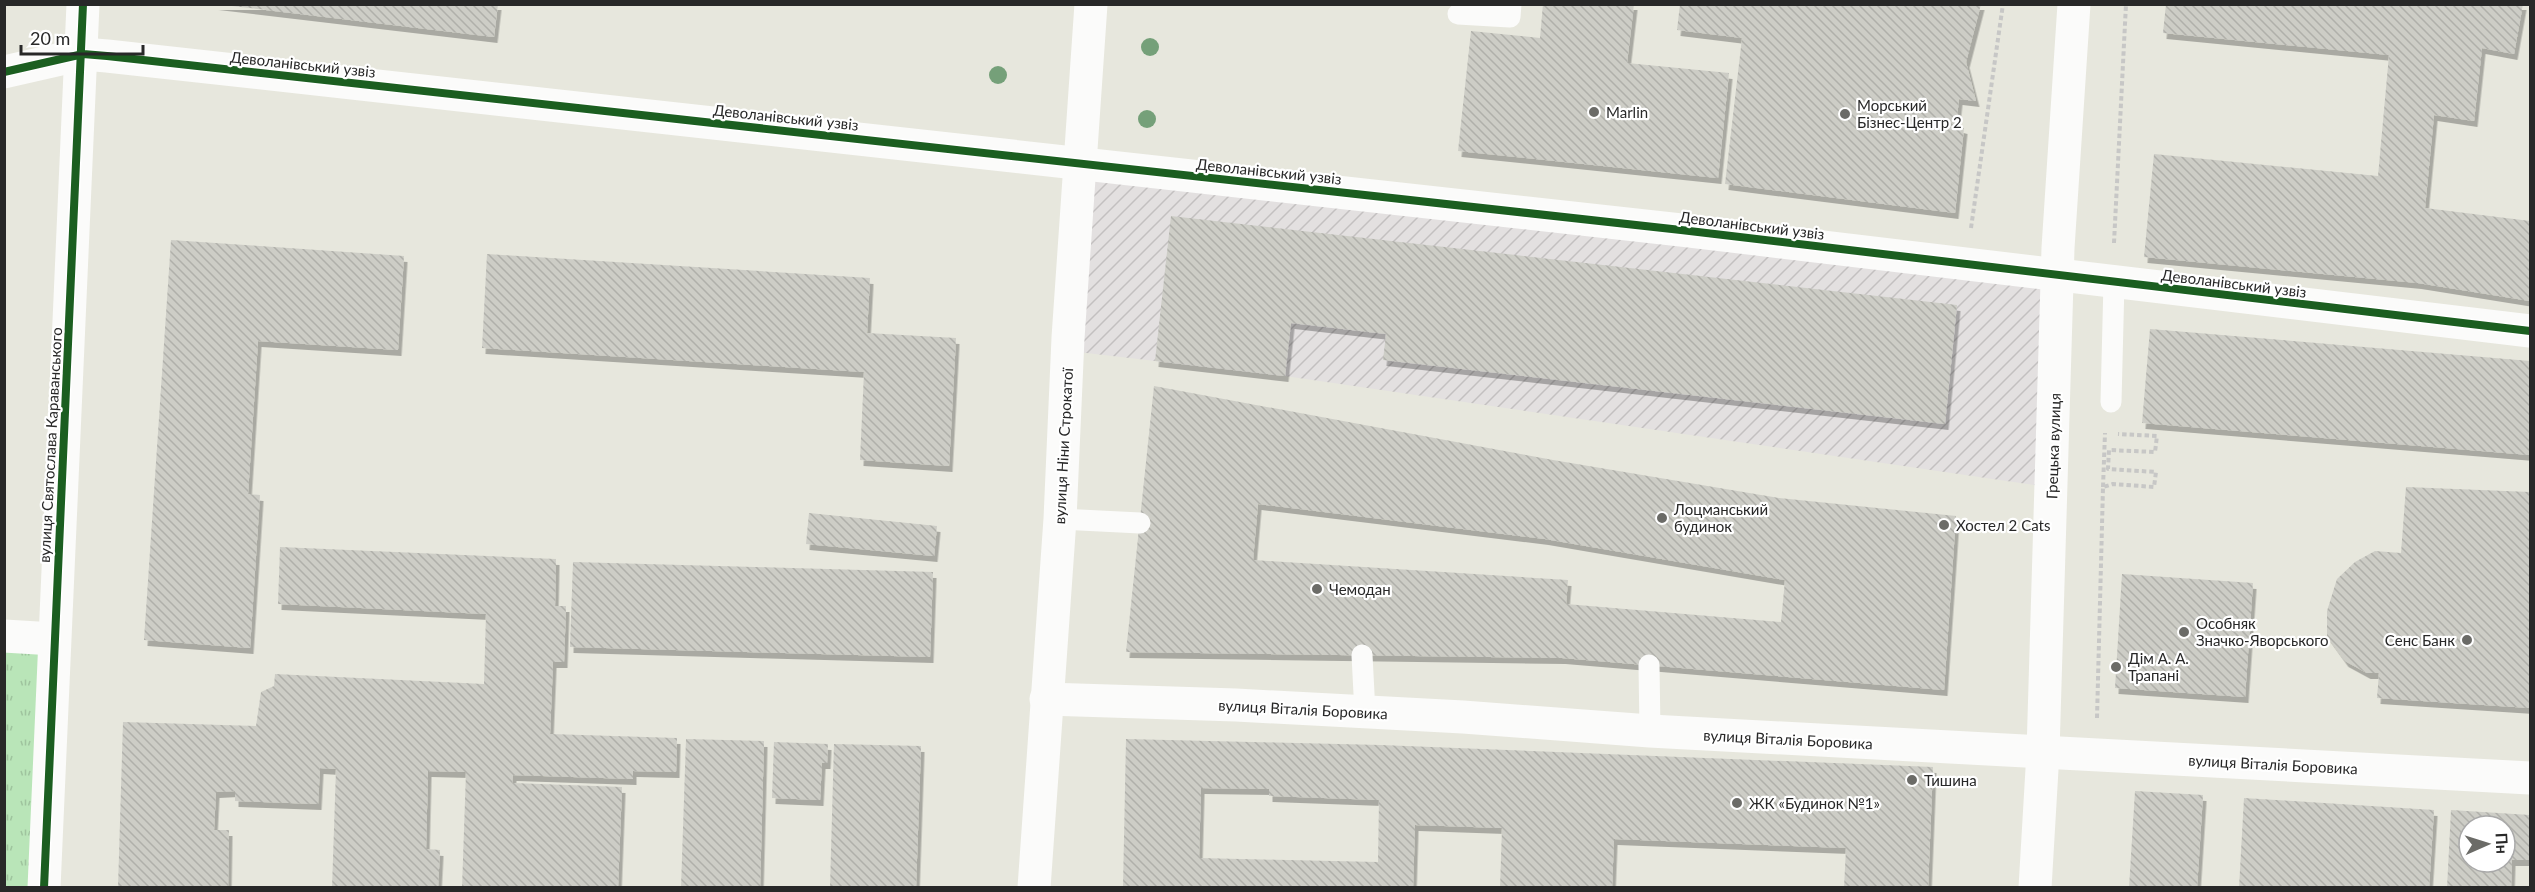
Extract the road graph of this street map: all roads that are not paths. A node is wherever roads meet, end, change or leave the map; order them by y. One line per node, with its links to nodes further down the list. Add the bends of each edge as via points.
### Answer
1 (83, 4): 13 (street, вулиця Святослава Караванського)
2 (1511, 4): 5 (lane, via 1510,17)
3 (2074, 4): 19 (street, Грецька вулиця, via 2058,248)
4 (1090, 13): 10 (street, вулиця Ніни Строкатої)
5 (1458, 14)
6 (4, 72): 7 (street, Деволанівський узвіз, via 83,54 107,56)
7 (2114, 282): 8 (street, Деволанівський узвіз); 9 (lane)
8 (2530, 332)
9 (2110, 402)
10 (1060, 519): 11 (lane); 16 (street, вулиця Ніни Строкатої)
11 (1140, 523)
12 (4, 636): 13 (street)
13 (54, 639): 21 (street, вулиця Святослава Караванського)
14 (1362, 655): 17 (lane)
15 (1649, 665): 18 (lane)
16 (1046, 699): 17 (street, вулиця Віталія Боровика); 22 (street, вулиця Ніни Строкатої)
17 (1365, 713): 18 (street, вулиця Віталія Боровика)
18 (1650, 731): 19 (street, вулиця Віталія Боровика)
19 (2043, 752): 20 (street, вулиця Віталія Боровика); 23 (street, Грецька вулиця)
20 (2530, 778)
21 (44, 888)
22 (1034, 888)
23 (2035, 888)

